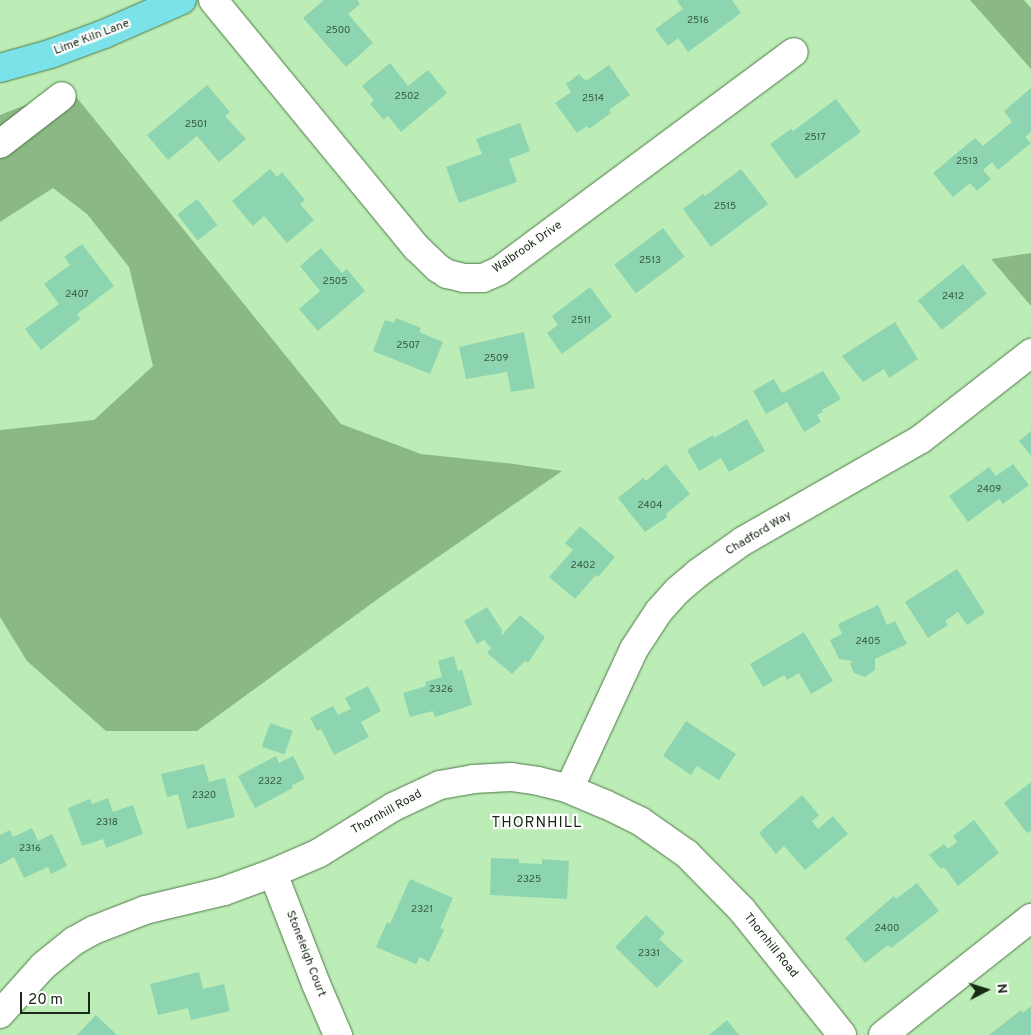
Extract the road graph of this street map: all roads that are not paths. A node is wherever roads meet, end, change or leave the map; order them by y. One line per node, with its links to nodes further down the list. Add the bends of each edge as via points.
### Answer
1 (182, 0): 4 (main road, Lime Kiln Lane, via 95,38)
2 (213, 0): 3 (street, Walbrook Drive, via 417,248 447,274 464,278 483,278 499,271)
3 (794, 52)
4 (0, 68)
5 (62, 96): 6 (street)
6 (0, 144)
7 (1031, 353): 8 (street, Chadford Way, via 921,439 743,541 678,590 659,611 634,649)
8 (569, 789): 9 (street, Thornhill Road, via 511,777 473,779 440,786 393,807 319,853); 13 (street, Thornhill Road, via 640,822 687,854 742,910)
9 (273, 873): 11 (street, Thornhill Road, via 224,891 145,910 94,930 43,966); 12 (street, Stoneleigh Court)
10 (1031, 918): 14 (street)
11 (0, 1014)
12 (338, 1035)
13 (842, 1035)
14 (883, 1035)

